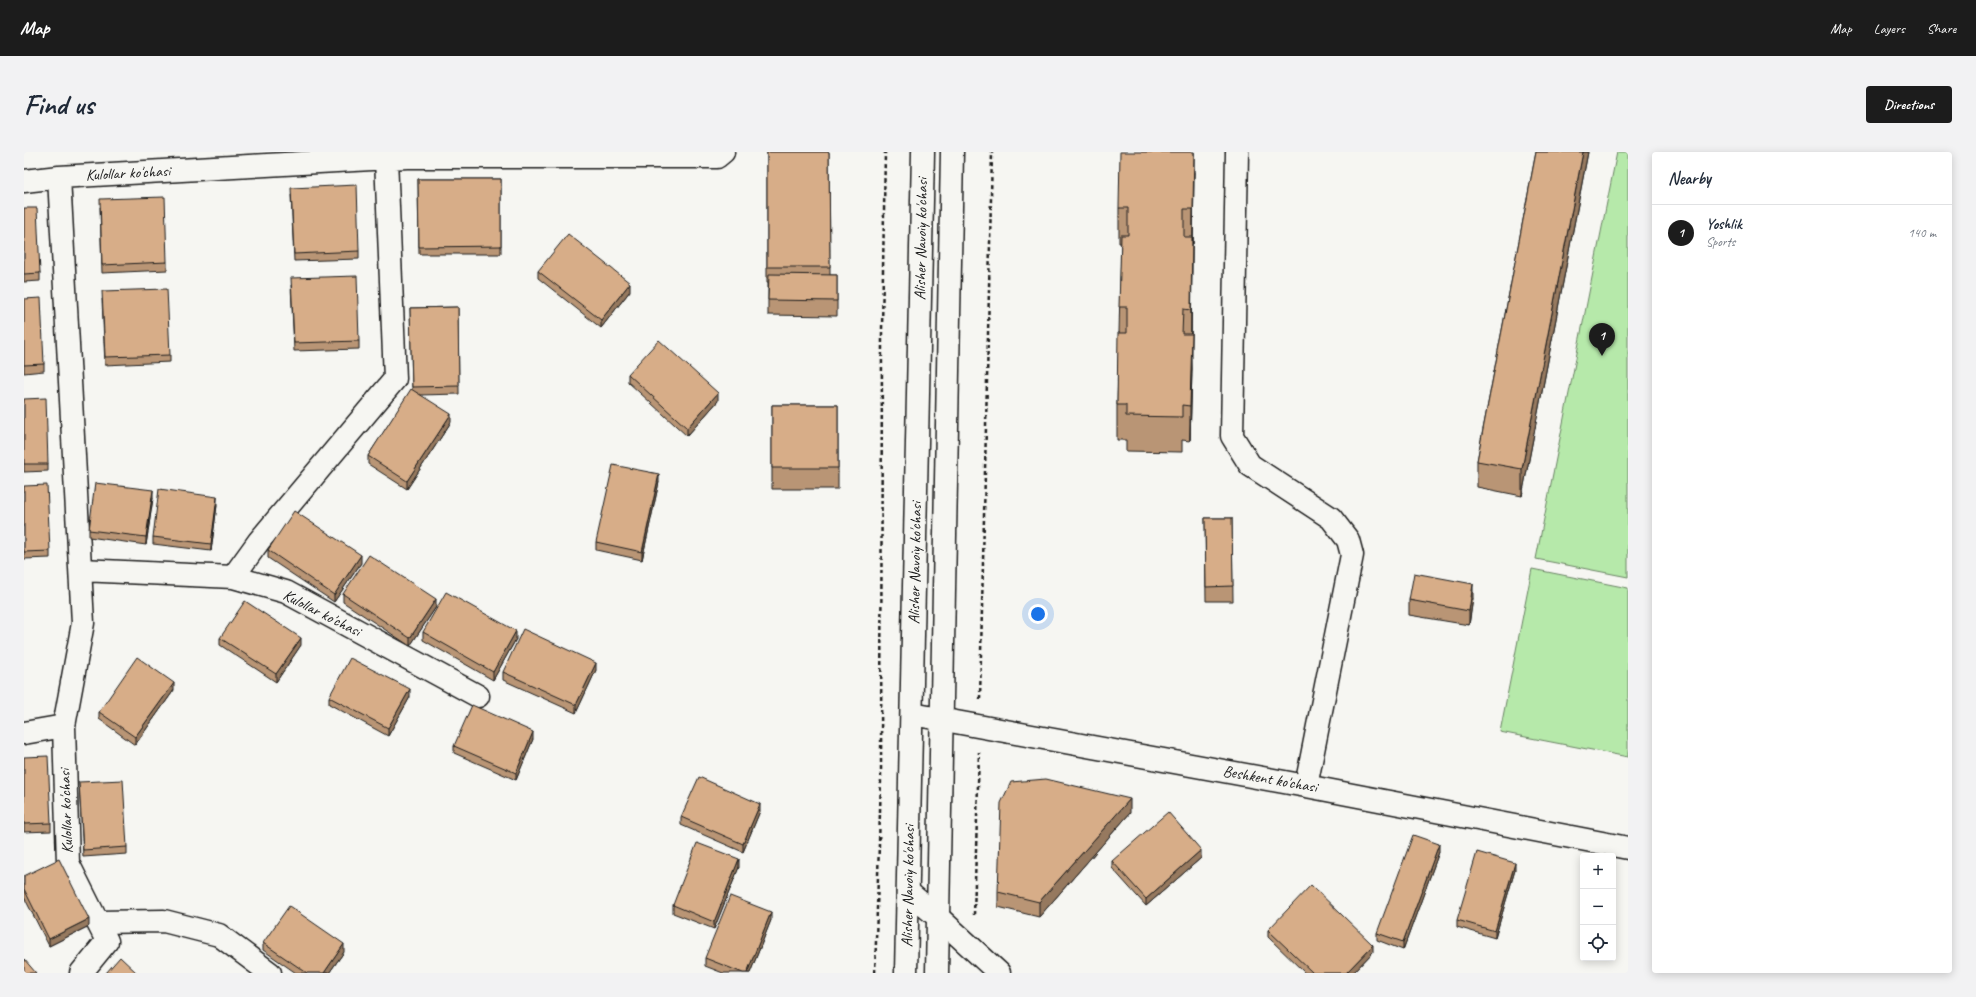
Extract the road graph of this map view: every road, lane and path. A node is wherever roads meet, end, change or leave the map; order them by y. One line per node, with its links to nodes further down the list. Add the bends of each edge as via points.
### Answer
1 (723, 152): 7 (street, Kulollar ko'chasi, via 716,157)
2 (885, 152): 26 (path, via 881,779)
3 (923, 152): 13 (street, Alisher Navoiy ko'chasi)
4 (952, 152): 14 (street, Alisher Navoiy ko'chasi)
5 (992, 152): 16 (path)
6 (1237, 152): 18 (street, via 1232,436 1250,465 1331,518 1348,540 1352,555)
7 (386, 158): 8 (street, Kulollar ko'chasi); 11 (street, via 395,379 259,541)
8 (59, 177): 9 (street, Kulollar ko'chasi); 10 (street, Kulollar ko'chasi)
9 (24, 181)
10 (81, 570): 11 (street, Kulollar ko'chasi); 15 (street, Kulollar ko'chasi, via 84,623)
11 (233, 577): 12 (street, Kulollar ko'chasi, via 286,592)
12 (478, 696)
13 (912, 714): 14 (street, Beshkent ko'chasi); 20 (street, Alisher Navoiy ko'chasi)
14 (941, 719): 16 (street, Beshkent ko'chasi); 21 (street, Alisher Navoiy ko'chasi)
15 (64, 726): 17 (street); 22 (street, Kulollar ko'chasi, via 68,863)
16 (980, 726): 18 (street, Beshkent ko'chasi); 23 (path)
17 (24, 733)
18 (1306, 786): 19 (street, Beshkent ko'chasi)
19 (1628, 848)
20 (908, 892): 21 (street); 27 (street, Alisher Navoiy ko'chasi)
21 (938, 917): 23 (street); 28 (street, Alisher Navoiy ko'chasi)
22 (98, 922): 24 (street, Kulollar ko'chasi, via 107,941); 25 (street, via 164,922 219,935)
23 (973, 949): 29 (street)
24 (81, 973)
25 (270, 973)
26 (875, 973)
27 (906, 973)
28 (937, 973)
29 (999, 973)

